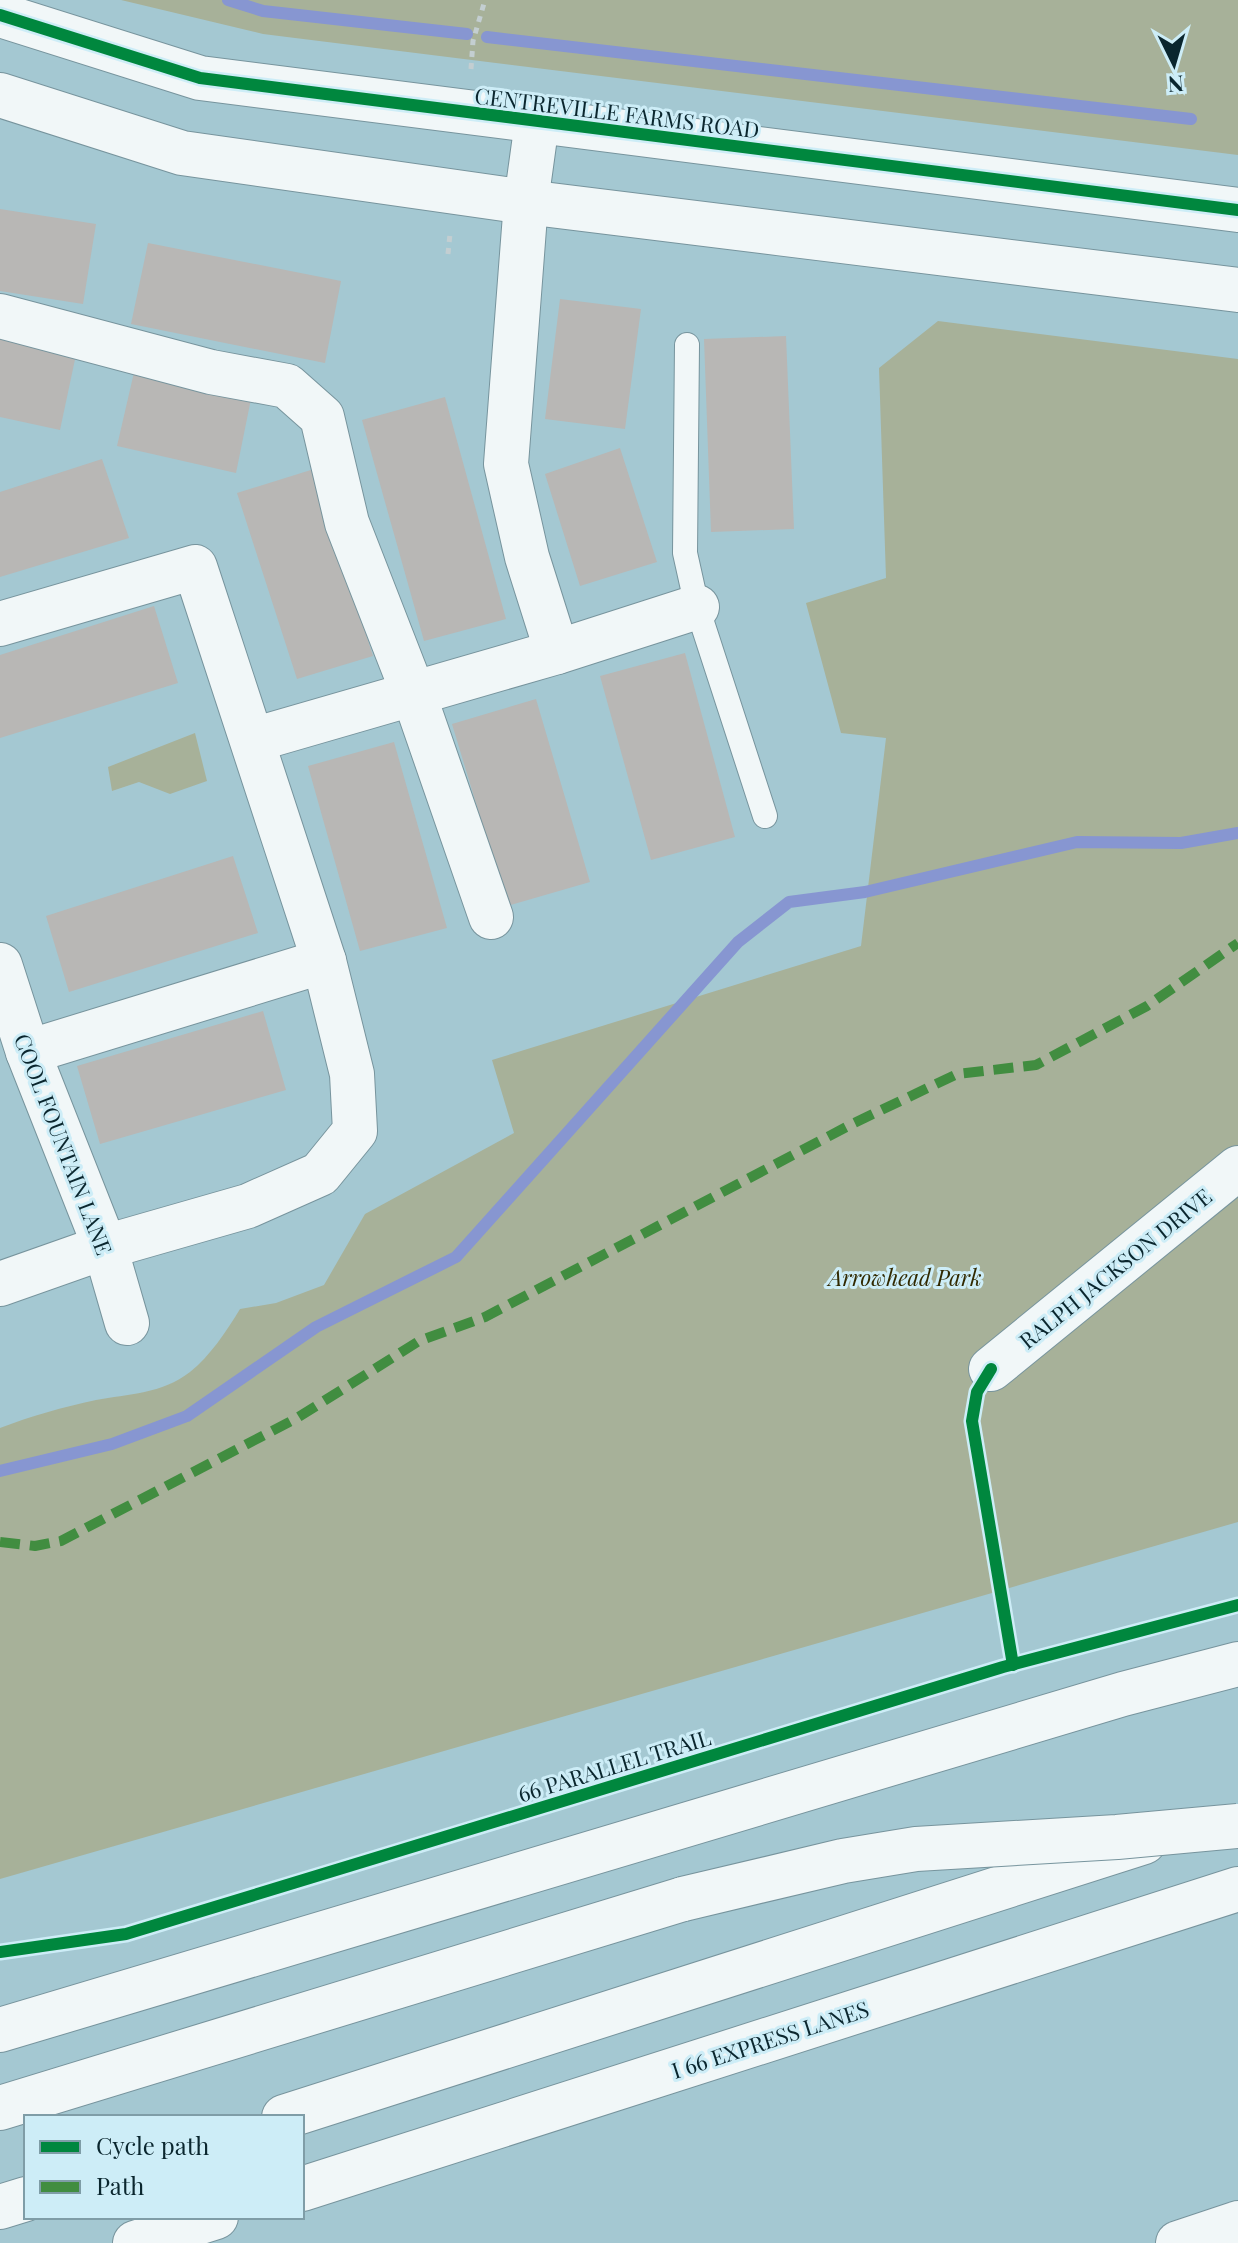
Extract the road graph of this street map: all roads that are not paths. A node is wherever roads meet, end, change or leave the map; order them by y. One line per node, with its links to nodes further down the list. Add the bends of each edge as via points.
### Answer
1 (0, 15): 3 (main road, CENTREVILLE FARMS ROAD, via 200,78)
2 (0, 95): 4 (main road, via 182,153)
3 (537, 122): 4 (main road); 5 (main road, CENTREVILLE FARMS ROAD)
4 (526, 202): 6 (main road); 11 (main road, via 506,464 527,557)
5 (1238, 210)
6 (1238, 290)
7 (0, 316): 12 (main road, via 211,372 287,386 322,417 347,523)
8 (687, 345): 9 (lane, via 685,553)
9 (697, 607): 11 (main road); 14 (lane)
10 (0, 624): 13 (main road, via 195,567)
11 (557, 652): 12 (main road)
12 (414, 695): 13 (main road); 15 (main road)
13 (253, 740): 16 (main road)
14 (765, 816)
15 (491, 917)
16 (324, 961): 18 (main road); 20 (main road, via 352,1074 355,1131 320,1174 248,1206)
17 (0, 965): 18 (main road, COOL FOUNTAIN LANE)
18 (28, 1052): 20 (main road, COOL FOUNTAIN LANE)
19 (1238, 1168): 23 (main road, RALPH JACKSON DRIVE)
20 (105, 1247): 21 (main road); 22 (main road, COOL FOUNTAIN LANE)
21 (0, 1284)
22 (127, 1323)
23 (991, 1369)
24 (1238, 1664): 28 (main road)
25 (1238, 1812): 30 (main road)
26 (1238, 1826): 29 (main road, bridge, via 916,1849 843,1861 683,1899)
27 (1238, 1889): 31 (main road, I 66 EXPRESS LANES)
28 (0, 2030)
29 (0, 2108)
30 (290, 2115)
31 (304, 2188)
32 (24, 2200): 33 (main road)
33 (0, 2207)
34 (210, 2219): 36 (main road)
35 (1238, 2223): 37 (main road)
36 (135, 2243)
37 (1178, 2243)

